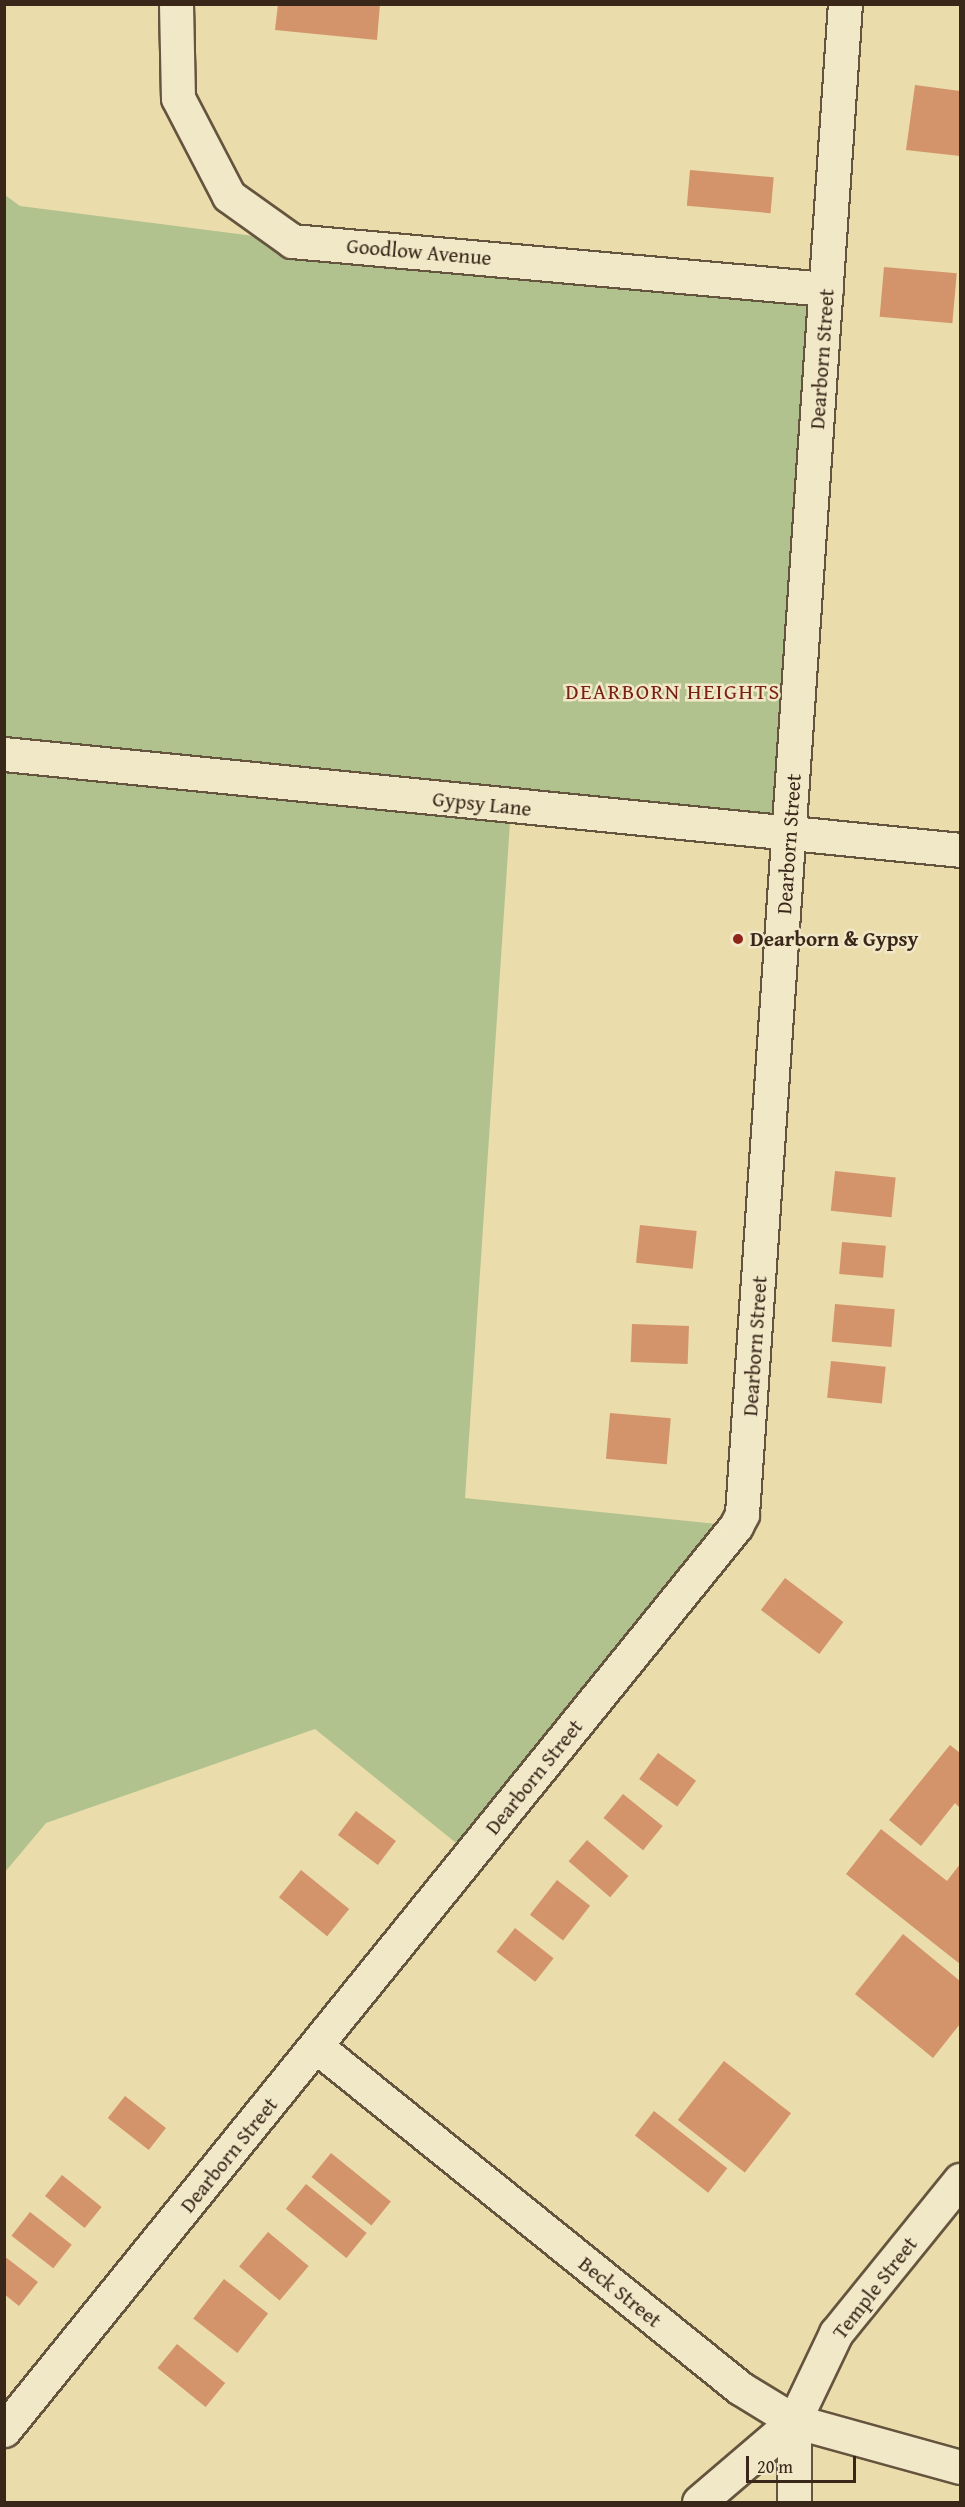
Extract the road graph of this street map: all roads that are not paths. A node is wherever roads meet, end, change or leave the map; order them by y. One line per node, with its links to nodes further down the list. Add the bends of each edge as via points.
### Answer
1 (176, 4): 3 (street, Goodlow Avenue, via 178,98 229,196 292,241)
2 (845, 4): 3 (street, Dearborn Street)
3 (826, 289): 5 (street, Dearborn Street)
4 (4, 754): 5 (street, Gypsy Lane)
5 (789, 833): 6 (street, Gypsy Lane); 7 (street, Dearborn Street, via 742,1514)
6 (960, 850)
7 (317, 2047): 9 (street, Beck Street, via 740,2388); 10 (street, Dearborn Street)
8 (960, 2180): 9 (street, Temple Street, via 836,2333)
9 (794, 2421): 11 (street, Beck Street); 12 (street, Temple Street); 13 (street)
10 (4, 2430)
11 (960, 2467)
12 (699, 2502)
13 (794, 2502)

